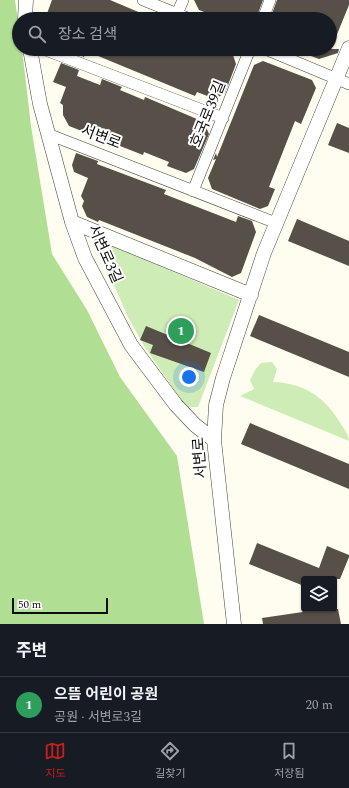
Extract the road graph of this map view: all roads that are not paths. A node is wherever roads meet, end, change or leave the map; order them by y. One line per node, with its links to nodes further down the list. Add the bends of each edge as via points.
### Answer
1 (26, 0): 5 (street)
2 (143, 0): 6 (street)
3 (183, 0): 7 (street)
4 (270, 0): 8 (street)
5 (25, 12)
6 (172, 12)
7 (178, 12)
8 (266, 12)
9 (349, 48): 14 (street, 서변로)
10 (31, 56): 16 (street, 서변로3길)
11 (61, 56): 15 (street)
12 (247, 56): 15 (street, 호국로39길)
13 (282, 56): 14 (street)
14 (343, 81): 19 (street, 서변로)
15 (223, 118): 17 (street, 호국로39길)
16 (48, 134): 17 (street, 서변로); 18 (street, 서변로3길)
17 (194, 191): 19 (street, 서변로)
18 (72, 222): 20 (street); 21 (street, 서변로3길, via 85,258 131,345 176,406)
19 (276, 223): 20 (street, 서변로)
20 (251, 295): 21 (street, 서변로, via 216,405)
21 (214, 440): 22 (street, 서변로)
22 (234, 624)

